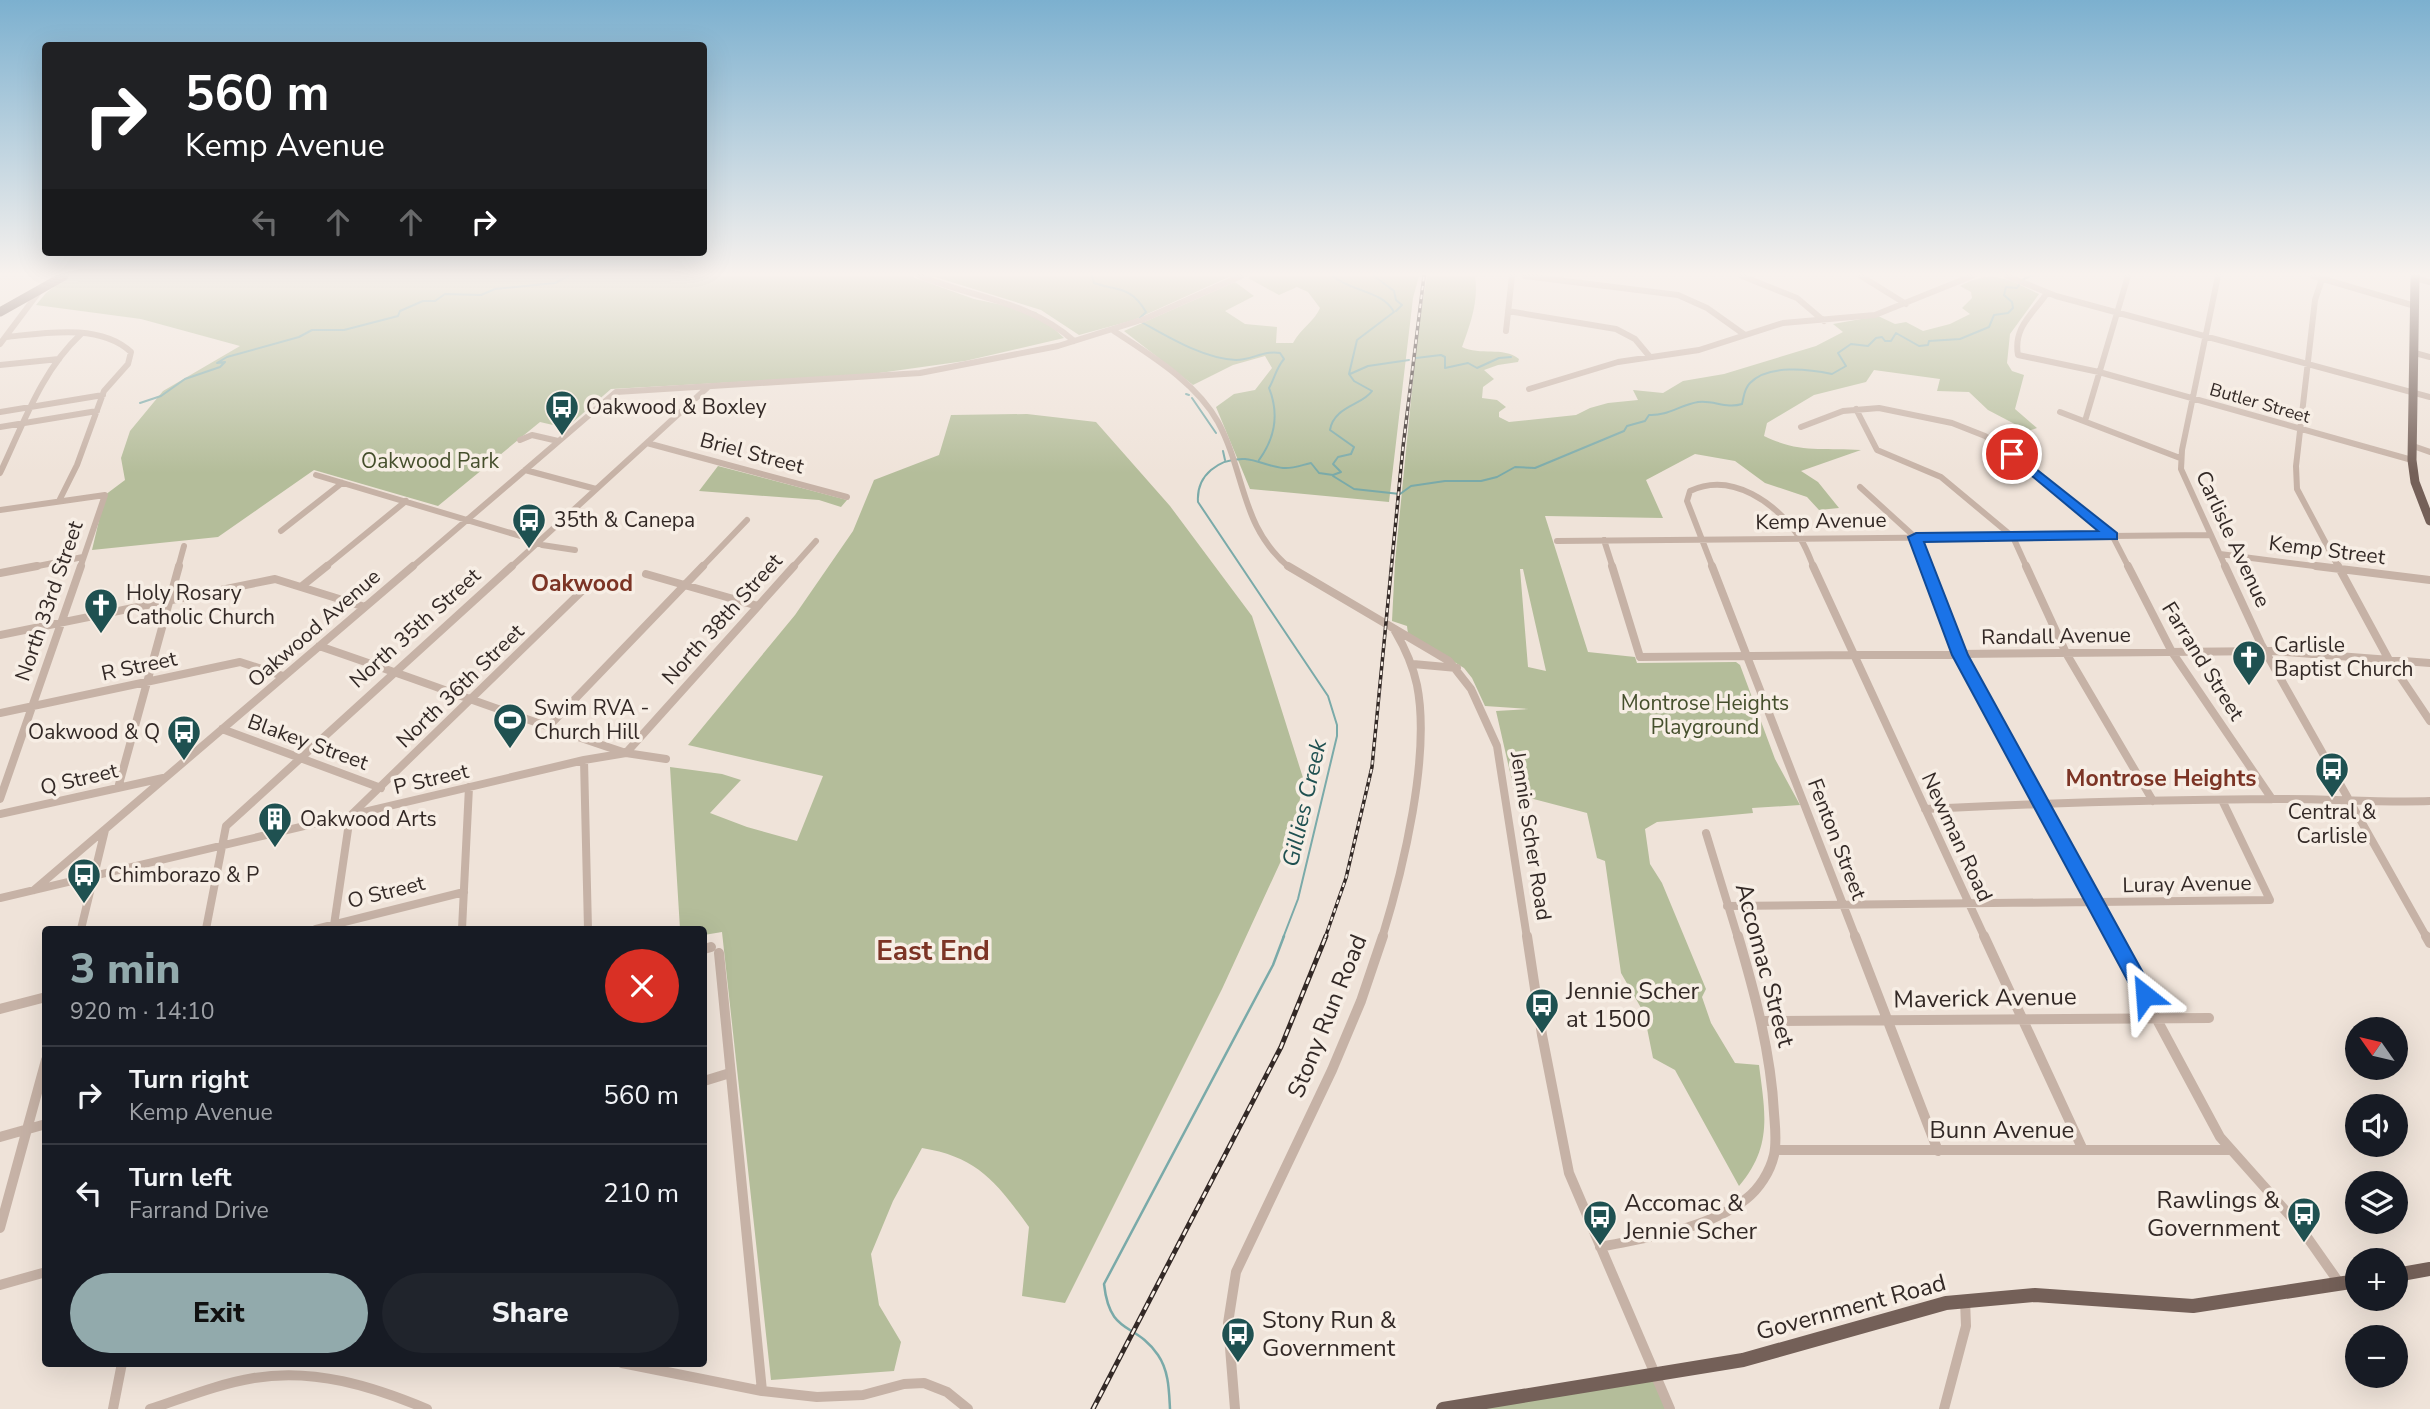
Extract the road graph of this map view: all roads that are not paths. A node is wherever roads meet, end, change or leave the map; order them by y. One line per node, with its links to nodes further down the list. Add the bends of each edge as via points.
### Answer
1 (72, 342): 16 (street)
2 (115, 342): 23 (street, via 131,352 128,364)
3 (1071, 342): 20 (street, via 920,373)
4 (1130, 342): 83 (street, Jennie Scher Road, via 1203,401 1218,423 1255,529 1274,556)
5 (1637, 342): 15 (street)
6 (1724, 342): 15 (street)
7 (2014, 342): 19 (street, Butler Street, via 2018,355)
8 (2108, 342): 19 (street)
9 (2205, 342): 25 (street, Carlisle Avenue)
10 (2232, 342): 17 (street)
11 (2311, 342): 17 (street)
12 (2415, 342): 13 (main road)
13 (2415, 353): 14 (street); 22 (main road)
14 (2430, 356)
15 (1650, 357): 21 (street)
16 (59, 359): 18 (street); 26 (street)
17 (2309, 362): 22 (street); 35 (street)
18 (0, 365)
19 (2099, 372): 25 (street, Butler Street); 31 (street)
20 (708, 387): 37 (street, Oakwood Avenue, via 616,393); 38 (street, North 35th Street)
21 (1529, 389)
22 (2415, 391): 24 (street); 39 (main road)
23 (103, 395): 26 (street); 28 (street)
24 (2430, 397)
25 (2193, 399): 35 (street, Butler Street); 41 (street, Carlisle Avenue)
26 (29, 408): 29 (street); 32 (street)
27 (1856, 409): 34 (street); 59 (street, via 1879,408 1936,418 1985,436); 61 (street, via 1879,452 1941,477)
28 (97, 411): 32 (street); 51 (street)
29 (0, 412)
30 (2060, 412): 31 (street)
31 (2085, 421): 41 (street)
32 (21, 424): 33 (street); 44 (street)
33 (0, 427)
34 (1801, 428)
35 (2301, 429): 42 (street, Butler Street); 72 (street, via 2297,489)
36 (520, 440): 37 (street, via 532,435)
37 (558, 441): 43 (street, Oakwood Avenue)
38 (647, 443): 49 (street, North 35th Street); 50 (street, Briel Street)
39 (2413, 446): 40 (street); 42 (main road)
40 (2430, 452)
41 (2180, 458): 58 (street, Carlisle Avenue)
42 (2412, 460): 56 (main road)
43 (525, 470): 49 (street); 54 (street, Oakwood Avenue)
44 (0, 473)
45 (316, 475): 47 (street)
46 (1721, 482): 62 (street, Newman Road, via 1774,509); 63 (street, Fenton Street, via 1704,484 1687,497)
47 (342, 483): 52 (street); 57 (street)
48 (1860, 487): 60 (street)
49 (596, 489): 67 (street, North 35th Street)
50 (847, 497)
51 (59, 501): 53 (street); 71 (street, North 33rd Street, via 105,495)
52 (406, 501): 54 (street); 77 (street)
53 (0, 510)
54 (467, 519): 67 (street); 81 (street, Oakwood Avenue)
55 (747, 520): 76 (street)
56 (2430, 521)
57 (281, 531)
58 (2211, 535): 59 (street, Kemp Avenue); 70 (street, Carlisle Avenue)
59 (2112, 536): 61 (street, Kemp Avenue); 87 (street, Farrand Street)
60 (1916, 537): 61 (street, Kemp Avenue); 62 (street, Kemp Avenue); 90 (street)
61 (2013, 537): 88 (street)
62 (1801, 538): 63 (street, Kemp Avenue); 89 (street, Newman Road)
63 (1703, 539): 64 (street, Kemp Avenue); 91 (street, Fenton Street)
64 (1604, 540): 66 (street, Kemp Avenue); 91 (street, Randall Avenue, via 1640,657)
65 (816, 541): 80 (street, North 38th Street)
66 (1557, 541)
67 (538, 542): 69 (street); 96 (street, North 35th Street)
68 (184, 546): 79 (street)
69 (575, 550)
70 (2220, 554): 72 (street, Kemp Street); 86 (street, Carlisle Avenue)
71 (83, 557): 73 (street); 82 (street, North 33rd Street)
72 (2338, 569): 75 (street, Kemp Street); 92 (street)
73 (0, 573)
74 (646, 574): 76 (street)
75 (2430, 580)
76 (686, 584): 80 (street); 103 (street)
77 (302, 586): 79 (street, via 275,579); 81 (street)
78 (582, 591): 99 (street, North 36th Street)
79 (169, 601): 82 (street); 98 (street)
80 (758, 606): 105 (street, North 38th Street)
81 (365, 607): 85 (street, Oakwood Avenue)
82 (61, 622): 84 (street); 100 (street, North 33rd Street)
83 (1395, 630): 94 (street, Stony Run Road); 95 (street, Jennie Scher Road)
84 (0, 635)
85 (319, 646): 96 (street); 97 (street, Oakwood Avenue)
86 (2265, 651): 87 (street, Randall Avenue); 92 (street, Randall Avenue); 117 (street, Carlisle Avenue)
87 (2172, 652): 88 (street, Randall Avenue); 114 (street, Farrand Street)
88 (2066, 653): 90 (street, Randall Avenue); 116 (street)
89 (1853, 655): 90 (street, Randall Avenue); 91 (street, Randall Avenue); 120 (street, Newman Road)
90 (1960, 655): 119 (street)
91 (1747, 657): 132 (street, Fenton Street)
92 (2389, 660): 93 (street, Randall Avenue); 102 (street)
93 (2430, 663)
94 (1413, 664): 95 (street); 176 (street, Stony Run Road, via 1420,733 1402,859 1354,1019 1231,1290 1226,1335)
95 (1457, 668): 160 (street, Jennie Scher Road, via 1497,746 1541,1028 1569,1172)
96 (396, 672): 99 (street); 106 (street, North 35th Street)
97 (283, 677): 98 (street, R Street, via 240,662); 104 (street, Oakwood Avenue)
98 (147, 682): 100 (street, R Street); 111 (street)
99 (470, 701): 103 (street); 112 (street, North 36th Street)
100 (32, 706): 101 (street, R Street); 113 (street, North 33rd Street)
101 (0, 713)
102 (2430, 721)
103 (548, 726): 105 (street)
104 (222, 729): 106 (street, Blakey Street); 109 (street, Oakwood Avenue)
105 (626, 753): 107 (street, P Street); 108 (street, P Street)
106 (301, 758): 112 (street, Blakey Street); 125 (street, North 35th Street, via 226,826)
107 (666, 759)
108 (584, 760): 110 (street, P Street); 139 (street)
109 (166, 777): 111 (street, Q Street); 123 (street, Oakwood Avenue)
110 (469, 787): 122 (street, P Street); 128 (street)
111 (118, 788): 121 (street, Q Street)
112 (381, 788): 122 (street, North 36th Street)
113 (0, 799)
114 (2272, 799): 115 (street); 117 (street)
115 (2222, 800): 116 (street); 130 (street, Luray Avenue, via 2270,900)
116 (2153, 801): 119 (street)
117 (2350, 801): 118 (street); 140 (street, Carlisle Avenue)
118 (2430, 801)
119 (2041, 803): 120 (street); 130 (street)
120 (1925, 809): 131 (street, Newman Road)
121 (0, 814)
122 (350, 816): 125 (street, P Street); 134 (street)
123 (105, 830): 126 (street); 127 (street, Oakwood Avenue)
124 (1706, 833): 133 (street, Accomac Street)
125 (222, 846): 126 (street, P Street); 136 (street, North 35th Street)
126 (96, 876): 127 (street, P Street); 135 (street)
127 (34, 890): 129 (street, P Street)
128 (464, 892): 134 (street, O Street); 138 (street)
129 (0, 898)
130 (2095, 903): 131 (street, Luray Avenue); 144 (street)
131 (1969, 904): 132 (street, Luray Avenue); 145 (street, Newman Road)
132 (1844, 905): 133 (street, Luray Avenue); 147 (street, Fenton Street)
133 (1727, 906): 148 (street, Accomac Street)
134 (334, 925): 137 (street, O Street)
135 (82, 926)
136 (207, 926)
137 (330, 926)
138 (462, 926)
139 (588, 926)
140 (2430, 943)
141 (711, 949): 149 (street)
142 (42, 998): 143 (street)
143 (0, 1009)
144 (2157, 1017): 145 (street, Maverick Avenue); 146 (street, Maverick Avenue); 157 (street)
145 (2023, 1018): 147 (street, Maverick Avenue); 156 (street, Newman Road)
146 (2209, 1018)
147 (1888, 1020): 148 (street, Maverick Avenue); 158 (street, Fenton Street)
148 (1762, 1021): 155 (street, Accomac Street, via 1771,1067)
149 (730, 1073): 151 (street); 171 (street)
150 (42, 1075): 153 (street)
151 (707, 1080)
152 (42, 1125): 153 (street)
153 (27, 1130): 154 (street); 159 (street)
154 (0, 1137)
155 (1775, 1150): 158 (street, Bunn Avenue); 160 (street, Accomac Street, via 1758,1186 1731,1210)
156 (2083, 1150): 157 (street, Bunn Avenue); 158 (street, Bunn Avenue)
157 (2230, 1150): 165 (street, via 2294,1220)
158 (1938, 1152)
159 (0, 1228)
160 (1600, 1247): 170 (street, Jennie Scher Road)
161 (2430, 1269): 163 (main road)
162 (42, 1273): 166 (street)
163 (2408, 1273)
164 (2345, 1283): 165 (main road, Government Road)
165 (2340, 1284): 167 (main road, Government Road, via 2193,1306 2035,1295)
166 (0, 1285)
167 (1965, 1300): 170 (main road, Government Road, via 1918,1309 1754,1357); 179 (street, via 1966,1326)
168 (121, 1367): 172 (street)
169 (642, 1367): 171 (street)
170 (1654, 1375): 177 (main road, Government Road); 178 (street, Jennie Scher Road)
171 (762, 1391): 175 (street, via 834,1398 925,1382)
172 (113, 1409)
173 (150, 1409): 174 (street, via 255,1378 297,1374 350,1382)
174 (427, 1409)
175 (968, 1409)
176 (1235, 1409)
177 (1443, 1409)
178 (1670, 1409)
179 (1944, 1409)

